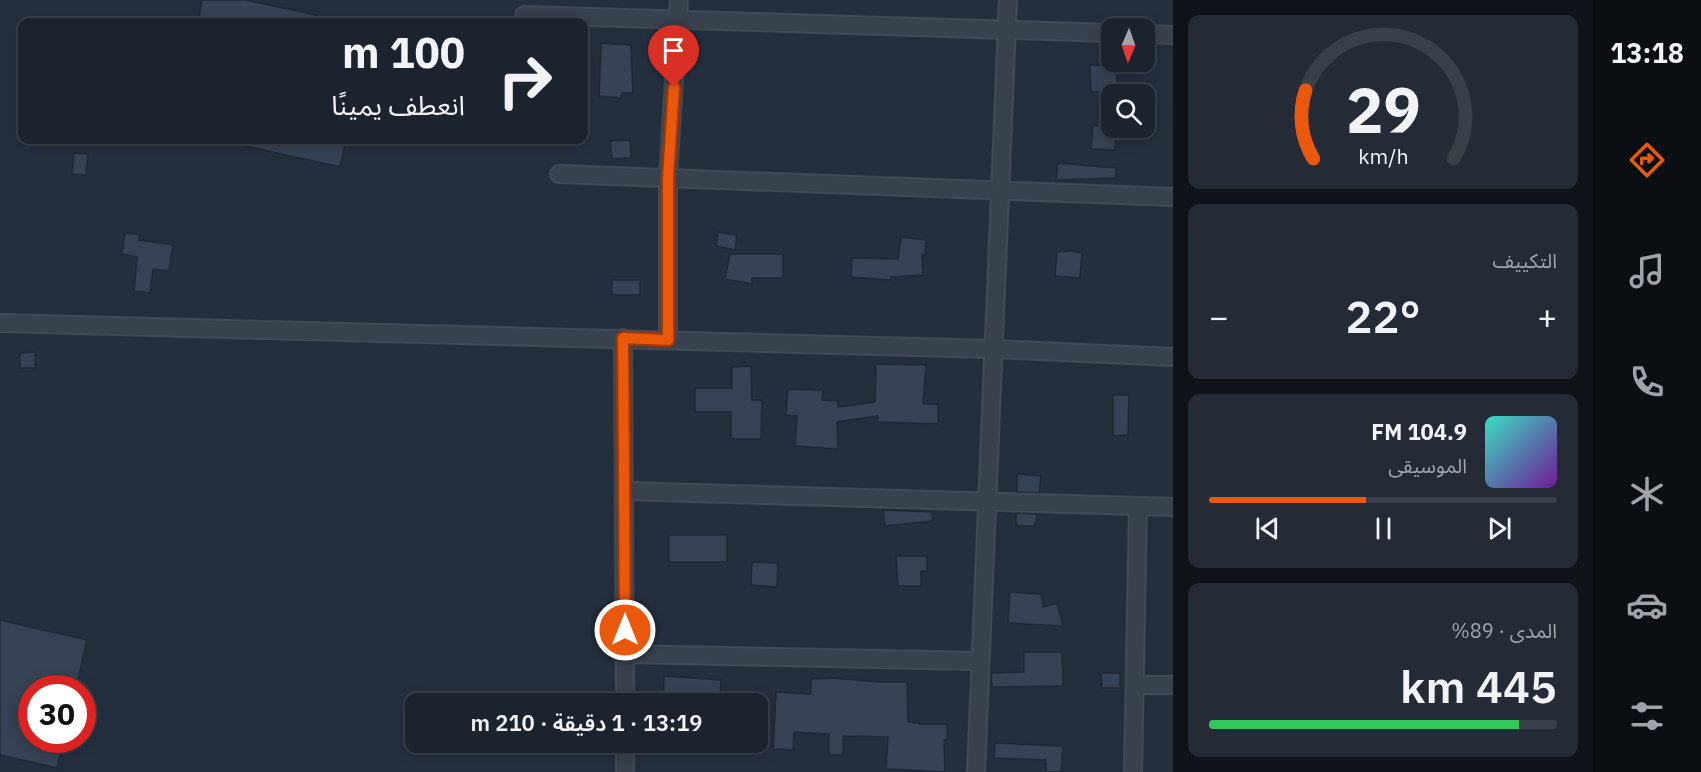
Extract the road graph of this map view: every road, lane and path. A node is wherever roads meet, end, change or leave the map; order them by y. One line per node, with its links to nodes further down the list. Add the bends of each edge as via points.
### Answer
1 (679, 0): 4 (street)
2 (1008, 0): 5 (street)
3 (524, 15): 4 (street)
4 (678, 20): 5 (street); 10 (street)
5 (1007, 29): 6 (street); 11 (street)
6 (1101, 33)
7 (1155, 34): 8 (street)
8 (1173, 35)
9 (559, 174): 10 (street)
10 (668, 178): 11 (street); 15 (street)
11 (1000, 190): 12 (street); 16 (street)
12 (1173, 197)
13 (0, 323): 14 (street)
14 (623, 338): 15 (street); 18 (street)
15 (668, 340): 16 (street)
16 (993, 349): 17 (street); 19 (street)
17 (1173, 357)
18 (624, 491): 19 (street); 22 (street)
19 (987, 502): 20 (street); 23 (street)
20 (1138, 506): 21 (street); 24 (street)
21 (1173, 507)
22 (625, 654): 23 (street); 26 (street)
23 (980, 661): 29 (street)
24 (1135, 685): 25 (street); 30 (street)
25 (1173, 686)
26 (625, 693)
27 (625, 753): 28 (street)
28 (625, 772)
29 (976, 772)
30 (1133, 772)

